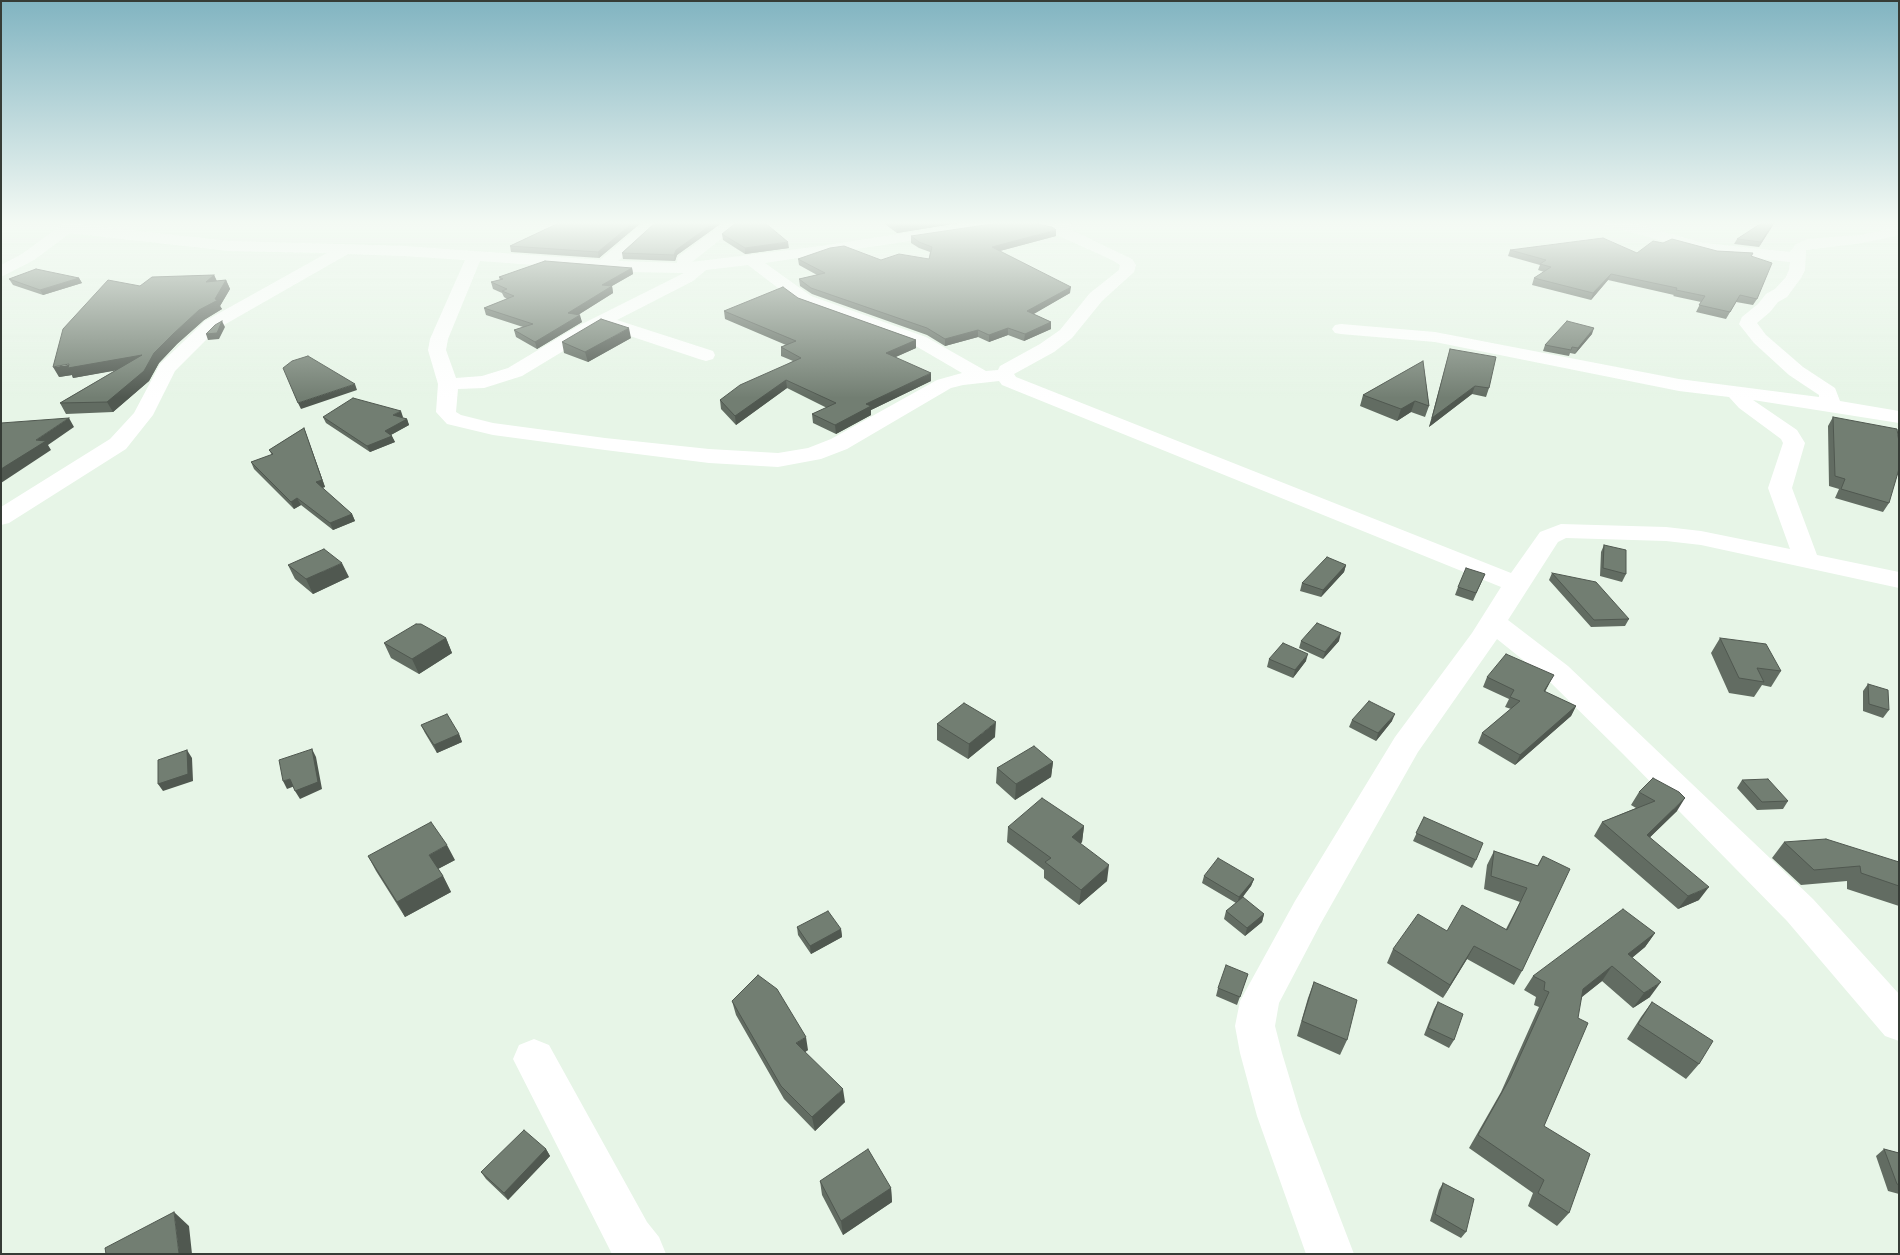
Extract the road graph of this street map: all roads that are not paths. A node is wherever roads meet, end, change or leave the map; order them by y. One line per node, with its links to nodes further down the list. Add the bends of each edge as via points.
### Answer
1 (289, 281): 15 (street, via 211,325 167,368 143,415 118,444)
2 (464, 281): 11 (street, via 437,350)
3 (682, 281): 7 (street)
4 (779, 281): 10 (street, via 805,300 920,341)
5 (1116, 281): 10 (street, via 1096,297 1066,334)
6 (1791, 281): 13 (street, via 1750,318 1748,324 1796,371 1828,392)
7 (604, 322): 9 (street); 11 (street, via 584,330 506,376 484,382)
8 (1341, 329): 12 (street, via 1435,337 1678,385)
9 (706, 355)
10 (995, 377): 11 (street, via 944,384 839,444 813,454 778,460 709,456 493,429 449,416 446,412); 18 (street)
11 (448, 384)
12 (1736, 393): 13 (street); 16 (street, via 1789,435 1794,443 1780,488)
13 (1831, 406): 14 (street)
14 (1899, 417)
15 (1, 518)
16 (1806, 560): 17 (street); 18 (street, via 1701,538 1635,532 1561,531 1549,537)
17 (1899, 580)
18 (1516, 584): 19 (street)
19 (1493, 622): 20 (street, via 1558,673 1800,910); 23 (street, via 1406,744 1260,1001 1255,1026 1278,1116)
20 (1899, 1022)
21 (534, 1059): 22 (street, via 630,1239)
22 (642, 1254)
23 (1330, 1254)

